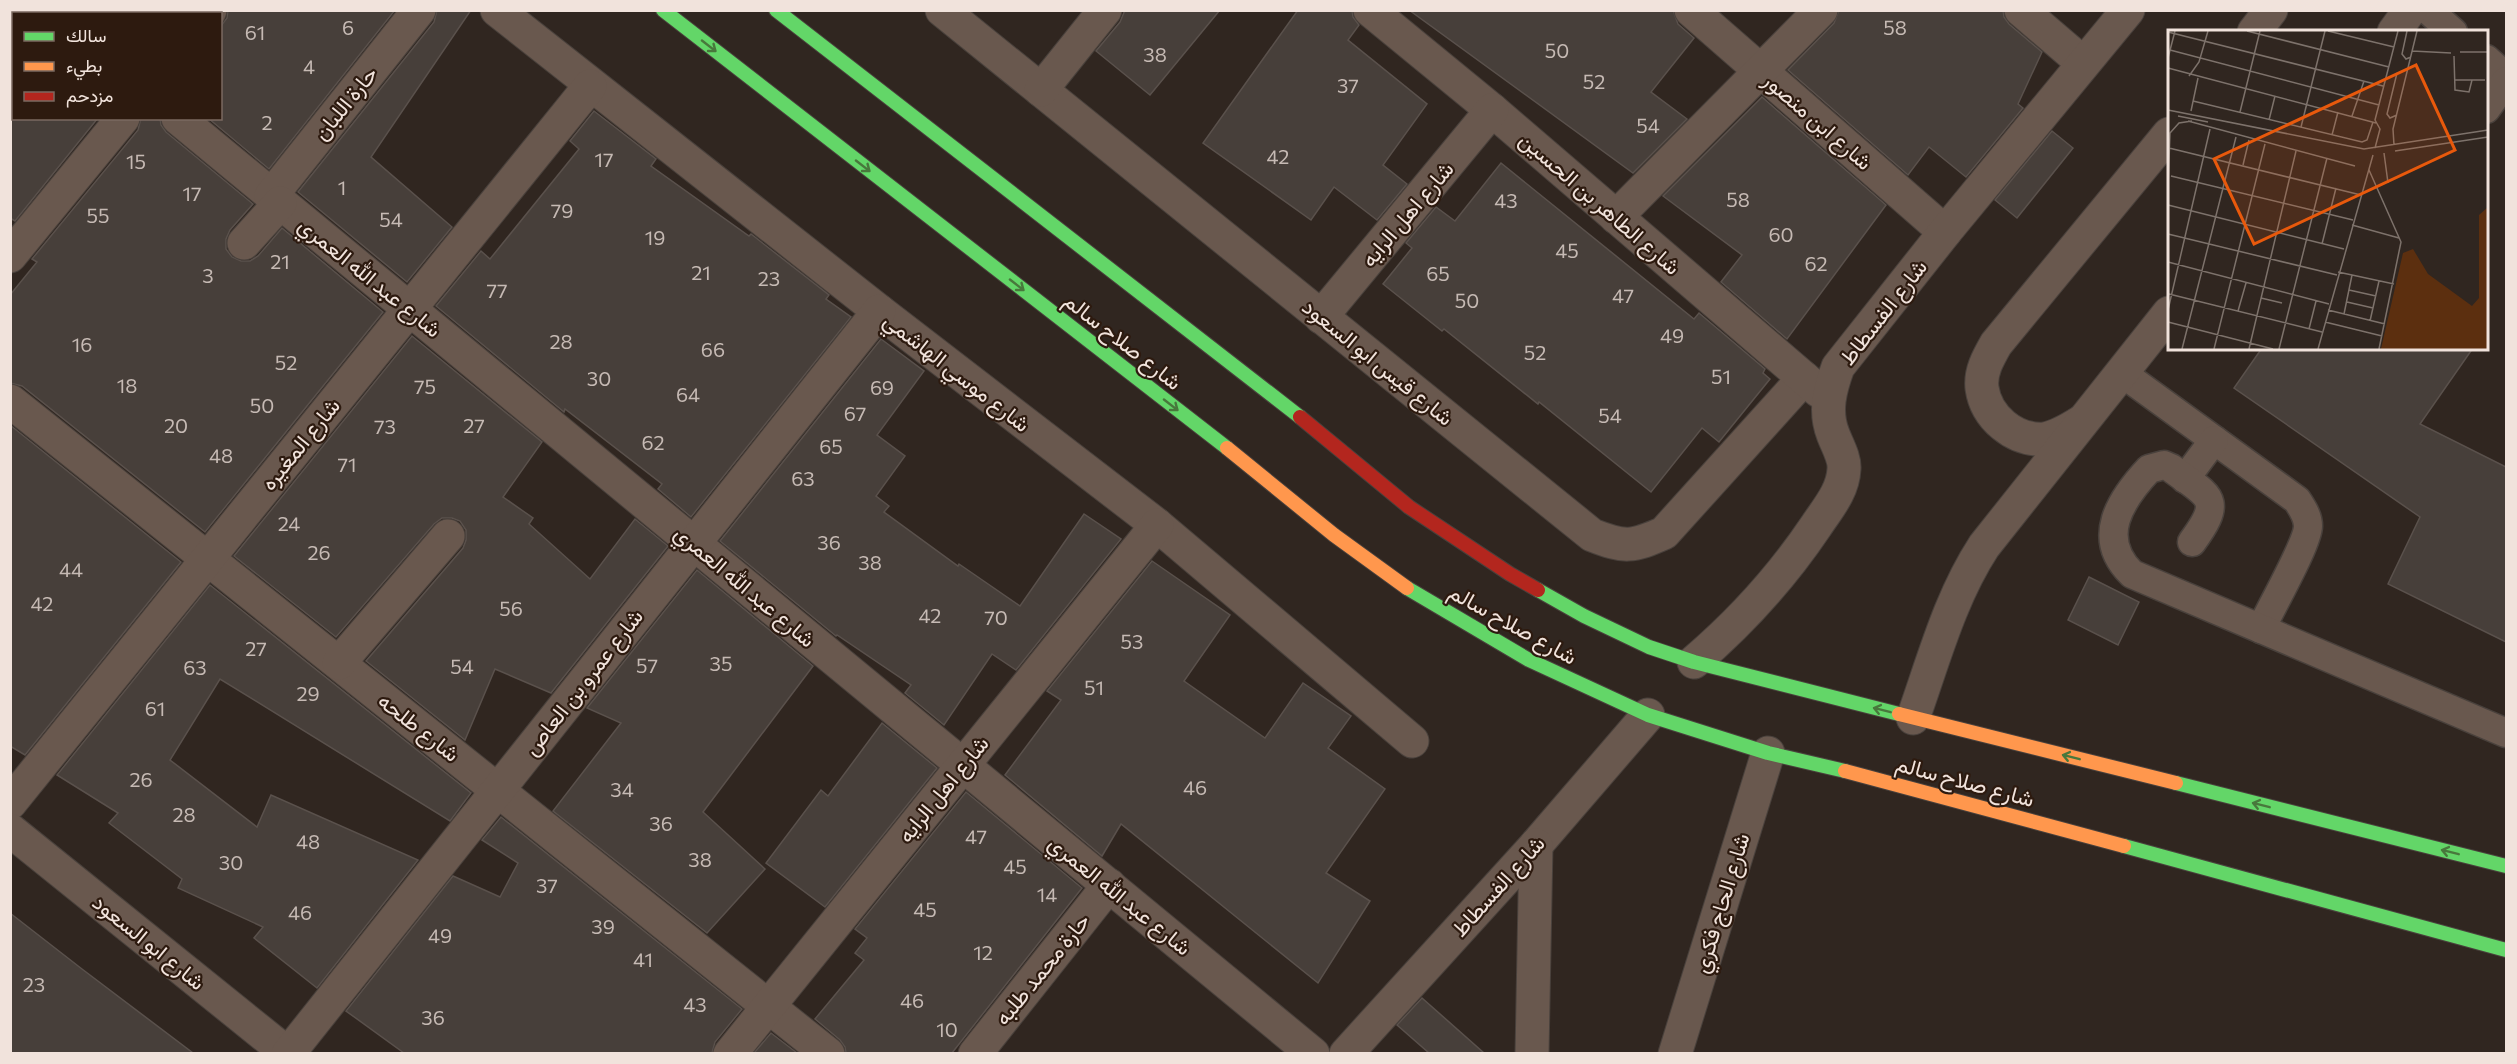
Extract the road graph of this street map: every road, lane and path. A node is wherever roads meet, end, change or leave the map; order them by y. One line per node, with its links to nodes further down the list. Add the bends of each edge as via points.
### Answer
1 (419, 10): 30 (street, حارة اللبان)
2 (497, 10): 23 (street, شارع موسي الهاشمي)
3 (663, 10): 54 (highway, شارع صلاح سالم, one-way to 54, via 1396,581 1529,660)
4 (776, 10): 52 (highway, شارع صلاح سالم, via 1315,429 1408,507 1510,574 1584,616 1649,647)
5 (942, 10): 24 (street, شارع قيس ابو السعود)
6 (1105, 10): 24 (street)
7 (1370, 10): 26 (street, شارع الطاهر بن الحسين)
8 (1691, 10): 20 (street, شارع ابن منصور)
9 (1821, 10): 20 (street)
10 (2021, 10): 19 (street)
11 (2128, 10): 19 (street, شارع الفسطاط)
12 (2271, 10): 15 (street)
13 (2410, 10): 16 (street)
14 (2428, 10): 17 (lane)
15 (2256, 30)
16 (2395, 30)
17 (2451, 30)
18 (2487, 60): 21 (lane)
19 (2083, 63): 32 (street, شارع الفسطاط)
20 (1762, 72): 31 (street); 32 (street, شارع ابن منصور)
21 (2506, 77)
22 (2506, 81): 25 (lane)
23 (590, 86): 35 (street, شارع المغيره); 36 (street, شارع موسي الهاشمي)
24 (1041, 90): 38 (street, شارع قيس ابو السعود)
25 (2487, 108)
26 (1492, 111): 31 (street, شارع الطاهر بن الحسين); 38 (street, شارع اهل الرايه)
27 (121, 120): 34 (street)
28 (180, 120): 30 (street, شارع عبد الله العمري)
29 (2168, 135): 43 (street, via 1996,344 1985,364 1982,387 1988,408 2002,425 2022,436 2044,439)
30 (276, 199): 33 (street, حارة اللبان); 35 (street, شارع عبد الله العمري)
31 (1616, 217): 40 (street, شارع الطاهر بن الحسين)
32 (1945, 232): 41 (street, شارع الفسطاط, via 1838,367)
33 (244, 243)
34 (10, 256)
35 (409, 309): 49 (street, شارع عبد الله العمري); 50 (street, شارع المغيره)
36 (879, 311): 46 (street, شارع موسي الهاشمي); 49 (street, شارع عمرو بن العاص)
37 (2168, 315): 39 (street)
38 (1322, 317): 40 (street, شارع قيس ابو السعود, via 1592,535 1618,545 1640,544 1664,533)
39 (2122, 373): 43 (street); 44 (lane)
40 (1804, 378): 41 (street, شارع الطاهر بن الحسين)
41 (1829, 399): 52 (street, شارع الفسطاط, via 1832,431 1844,467 1841,486 1773,586)
42 (10, 401): 50 (street, شارع طلحه)
43 (2083, 421): 55 (street, via 1968,571)
44 (2214, 440): 45 (lane); 51 (lane, via 2297,500 2308,520 2306,537)
45 (2185, 478): 48 (lane, via 2211,505 2208,520); 51 (lane, via 2164,465 2149,469 2115,520 2115,549 2132,574)
46 (1156, 525): 57 (street, شارع موسي الهاشمي); 59 (street, شارع اهل الرايه)
47 (448, 536): 53 (street)
48 (2192, 542)
49 (694, 543): 59 (street, شارع عبد الله العمري); 60 (street, شارع عمرو بن العاص)
50 (208, 558): 53 (street, شارع طلحه); 61 (street, شارع المغيره)
51 (2260, 629): 56 (lane)
52 (1694, 662): 55 (highway, شارع صلاح سالم, one-way to 52)
53 (339, 663): 60 (street, شارع طلحه)
54 (1648, 715): 58 (highway, شارع صلاح سالم); 63 (street, شارع الفسطاط)
55 (1913, 718): 64 (highway, شارع صلاح سالم, one-way to 55)
56 (2506, 733)
57 (1412, 741)
58 (1768, 753): 66 (highway, شارع صلاح سالم, via 1863,775); 75 (street, شارع الحاج فكري)
59 (962, 765): 65 (street, شارع عبد الله العمري); 67 (street, شارع اهل الرايه)
60 (498, 789): 67 (street, شارع طلحه); 68 (street, شارع عمرو بن العاص)
61 (10, 803)
62 (10, 830): 68 (street, شارع ابو السعود)
63 (1536, 845): 73 (street, شارع الفسطاط); 74 (street)
64 (2506, 866)
65 (1109, 885): 71 (street, حارة محمد طلبه); 72 (street, شارع عبد الله العمري)
66 (2506, 950)
67 (768, 1006): 69 (street, شارع اهل الرايه); 70 (street, شارع طلحه)
68 (288, 1053)
69 (730, 1053)
70 (828, 1053)
71 (975, 1053)
72 (1313, 1053)
73 (1346, 1053)
74 (1532, 1053)
75 (1675, 1053)

